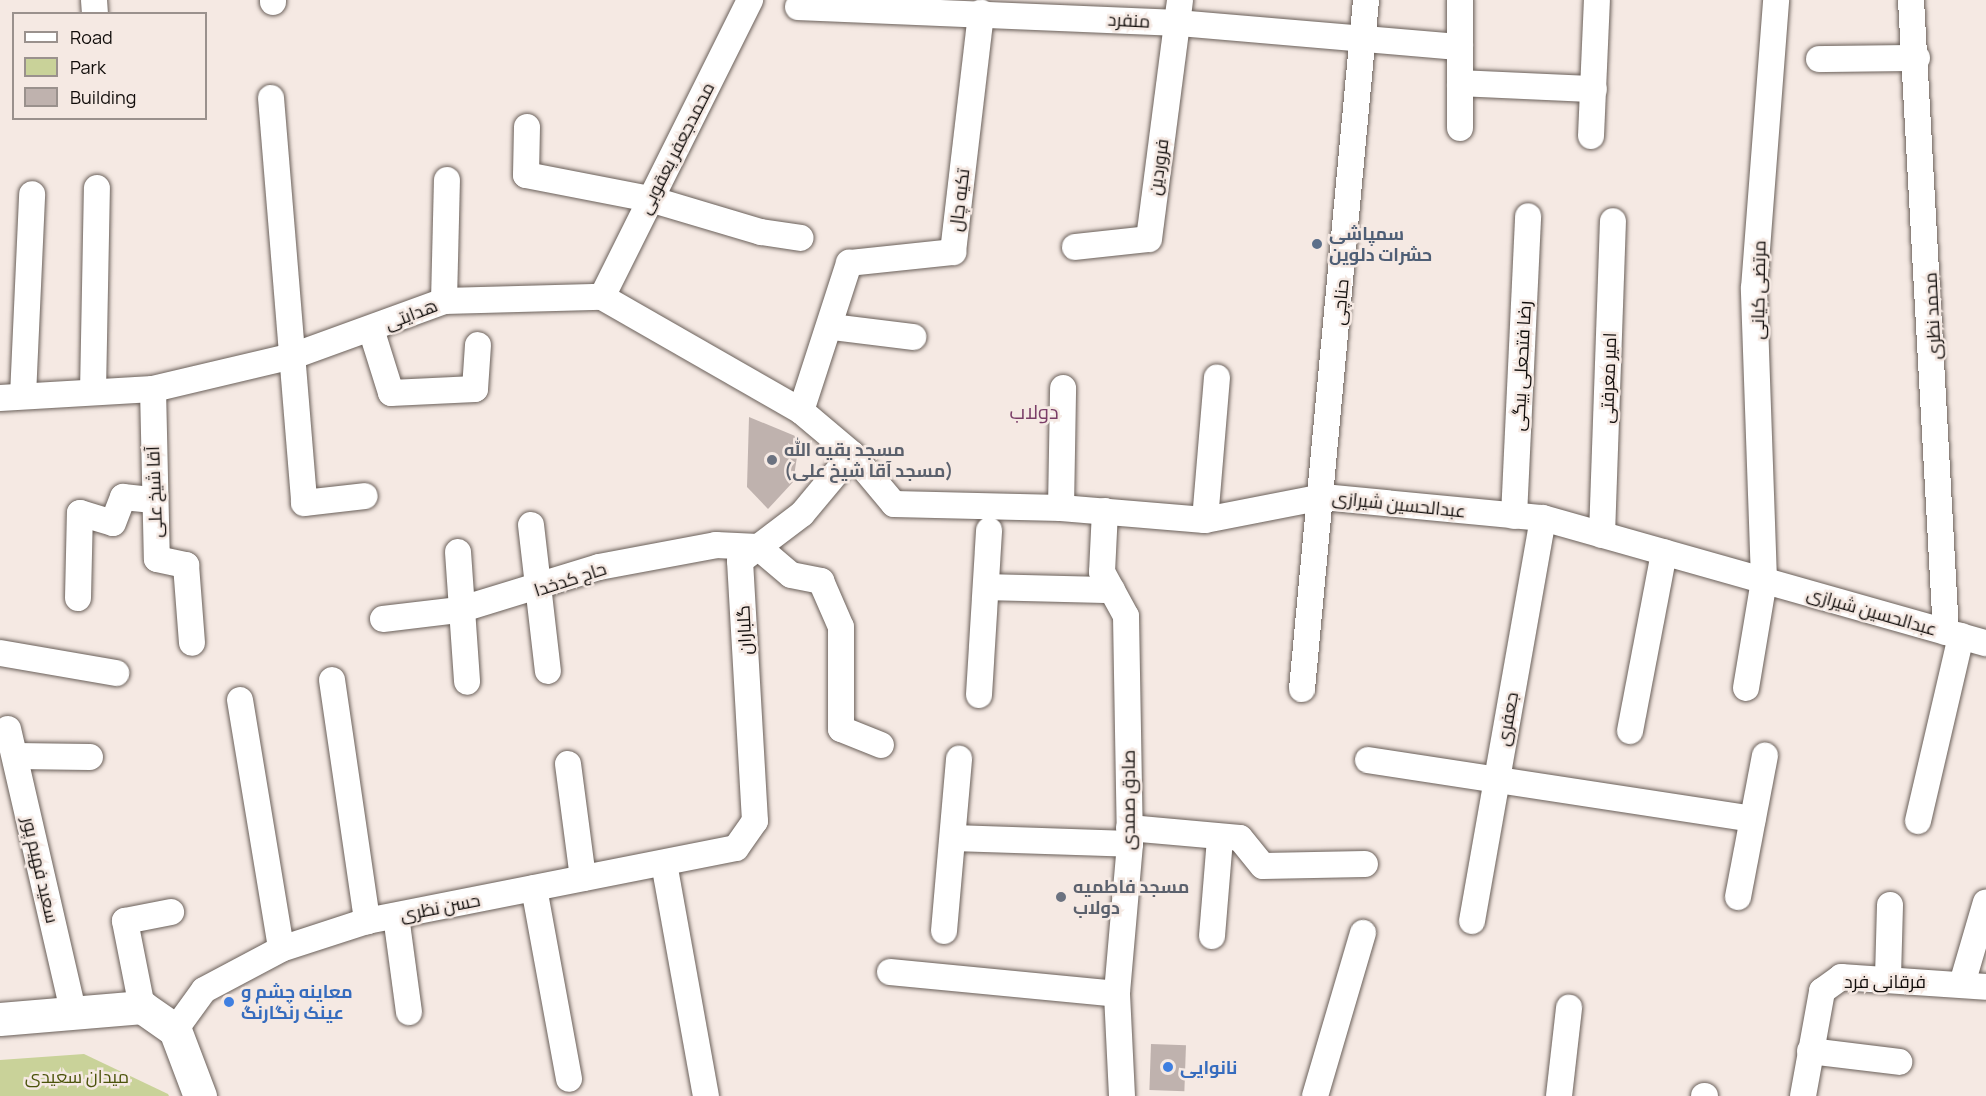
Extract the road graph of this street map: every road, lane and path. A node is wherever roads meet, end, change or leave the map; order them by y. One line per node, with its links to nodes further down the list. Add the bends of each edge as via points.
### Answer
1 (750, 0): 24 (street, محمدجعفر یعقوبی)
2 (1366, 0): 11 (street, حناچی)
3 (1460, 0): 12 (street)
4 (1597, 0): 16 (street)
5 (1776, 0): 57 (street, مرتضی کیانی, via 1754,288)
6 (1911, 0): 13 (street, محمد نظری)
7 (910, 5): 8 (street, منفرد); 10 (street, منفرد)
8 (798, 7)
9 (1179, 11): 10 (street, منفرد); 11 (street, منفرد); 28 (street, فروردین, via 1149,239)
10 (981, 13): 31 (street, تکیه چال, via 953,252 849,263)
11 (1365, 40): 12 (street, منفرد); 44 (street, حناچی)
12 (1460, 47): 15 (street)
13 (1917, 58): 14 (street); 64 (street, محمد نظری)
14 (1819, 60)
15 (1460, 83): 16 (street); 19 (street)
16 (1594, 89): 20 (street)
17 (271, 98): 35 (street)
18 (527, 127): 24 (street, via 526,175)
19 (1460, 128)
20 (1591, 136)
21 (447, 180): 30 (street)
22 (98, 188): 39 (street)
23 (32, 194): 40 (street)
24 (650, 199): 27 (street, via 761,232); 29 (street, محمدجعفر یعقوبی)
25 (1528, 216): 48 (street, رضا فتحعلی بیگی)
26 (1613, 221): 53 (street, امیر معرفتی)
27 (801, 238)
28 (1076, 247)
29 (602, 297): 30 (street, هدایتی); 41 (street)
30 (444, 301): 32 (street, هدایتی)
31 (832, 327): 33 (street); 41 (street, تکیه چال)
32 (371, 329): 34 (street, via 391,393 475,389); 35 (street, هدایتی)
33 (913, 337)
34 (478, 345)
35 (293, 356): 38 (street, هدایتی); 43 (street, via 304,503)
36 (1217, 378): 50 (street)
37 (1063, 388): 46 (street)
38 (153, 389): 39 (street, هدایتی); 45 (street, آقا شیخ علی)
39 (93, 392): 40 (street, هدایتی)
40 (11, 397)
41 (801, 411): 42 (street, عبدالحسین شیرازی)
42 (852, 453): 46 (street, عبدالحسین شیرازی, via 894,504); 54 (street, گلباران, via 802,514)
43 (365, 495)
44 (1323, 497): 48 (street, عبدالحسین شیرازی); 50 (street, عبدالحسین شیرازی); 73 (street, حناچی)
45 (152, 500): 61 (street, via 123,497 113,522 80,513); 66 (street, آقا شیخ علی, via 157,559 186,566)
46 (1061, 508): 47 (street, عبدالحسین شیرازی)
47 (1106, 511): 50 (street, عبدالحسین شیرازی); 60 (street, صادق صمدی, via 1102,572)
48 (1514, 516): 49 (street, عبدالحسین شیرازی)
49 (1543, 518): 53 (street, عبدالحسین شیرازی); 85 (street, جعفری)
50 (1206, 520)
51 (531, 525): 59 (street)
52 (989, 530): 58 (street)
53 (1602, 534): 56 (street, عبدالحسین شیرازی)
54 (758, 547): 59 (street, حاج کدخدا, via 716,545 599,567); 78 (street, via 791,574 821,581 841,627 841,729); 91 (street, گلباران, via 740,561 755,821)
55 (458, 552): 62 (street)
56 (1665, 552): 57 (street, عبدالحسین شیرازی); 77 (street)
57 (1764, 580): 64 (street, عبدالحسین شیرازی); 72 (street, مرتضی کیانی)
58 (986, 587): 60 (street); 74 (street)
59 (538, 590): 62 (street, حاج کدخدا); 68 (street)
60 (1112, 590): 88 (street, صادق صمدی, via 1126,616)
61 (78, 598)
62 (459, 610): 63 (street, حاج کدخدا); 71 (street)
63 (383, 619)
64 (1954, 634): 65 (street, عبدالحسین شیرازی); 87 (street, محمد نظری)
65 (1986, 643)
66 (192, 644)
67 (0, 653): 69 (street)
68 (548, 671)
69 (116, 673)
70 (332, 680): 101 (street)
71 (467, 682)
72 (1746, 688)
73 (1302, 689)
74 (979, 694)
75 (240, 700): 106 (street)
76 (8, 729): 79 (street, سعید فهیم پور)
77 (1630, 731)
78 (881, 746)
79 (15, 756): 81 (street); 113 (street, سعید فهیم پور)
80 (1765, 756): 86 (street)
81 (90, 757)
82 (959, 759): 89 (street)
83 (1368, 760): 85 (street)
84 (568, 764): 94 (street)
85 (1496, 780): 86 (street); 102 (street, جعفری)
86 (1752, 819): 96 (street)
87 (1918, 821)
88 (1130, 836): 89 (street); 90 (street); 110 (street, صادق صمدی)
89 (953, 838): 103 (street)
90 (1220, 838): 93 (street, via 1240,838 1263,866); 105 (street)
91 (736, 848): 92 (street, حسن نظری)
92 (664, 863): 94 (street, حسن نظری); 121 (street)
93 (1365, 864)
94 (583, 878): 95 (street, حسن نظری)
95 (534, 888): 100 (street, حسن نظری); 119 (street)
96 (1738, 897)
97 (1986, 902): 109 (street)
98 (1890, 905): 108 (street)
99 (171, 912): 111 (street, via 125,921)
100 (396, 916): 101 (street, حسن نظری); 114 (street)
101 (367, 921): 106 (street, حسن نظری)
102 (1472, 921)
103 (944, 931)
104 (1363, 933): 123 (street)
105 (1212, 936)
106 (281, 949): 116 (street, حسن نظری, via 204,990)
107 (890, 972): 110 (street)
108 (1888, 977): 109 (street, فرقانی فرد); 117 (street, فرقانی فرد, via 1841,977 1822,991)
109 (1974, 985)
110 (1117, 994): 122 (street, صادق صمدی)
111 (141, 1007): 113 (main road); 116 (main road)
112 (1569, 1008): 124 (street)
113 (74, 1010): 115 (main road)
114 (409, 1012)
115 (0, 1019)
116 (175, 1030): 120 (main road)
117 (1810, 1051): 118 (street); 125 (street, فرقانی فرد)
118 (1899, 1062)
119 (569, 1079)
120 (200, 1096)
121 (706, 1096)
122 (1122, 1096)
123 (1315, 1096)
124 (1559, 1096)
125 (1803, 1096)

